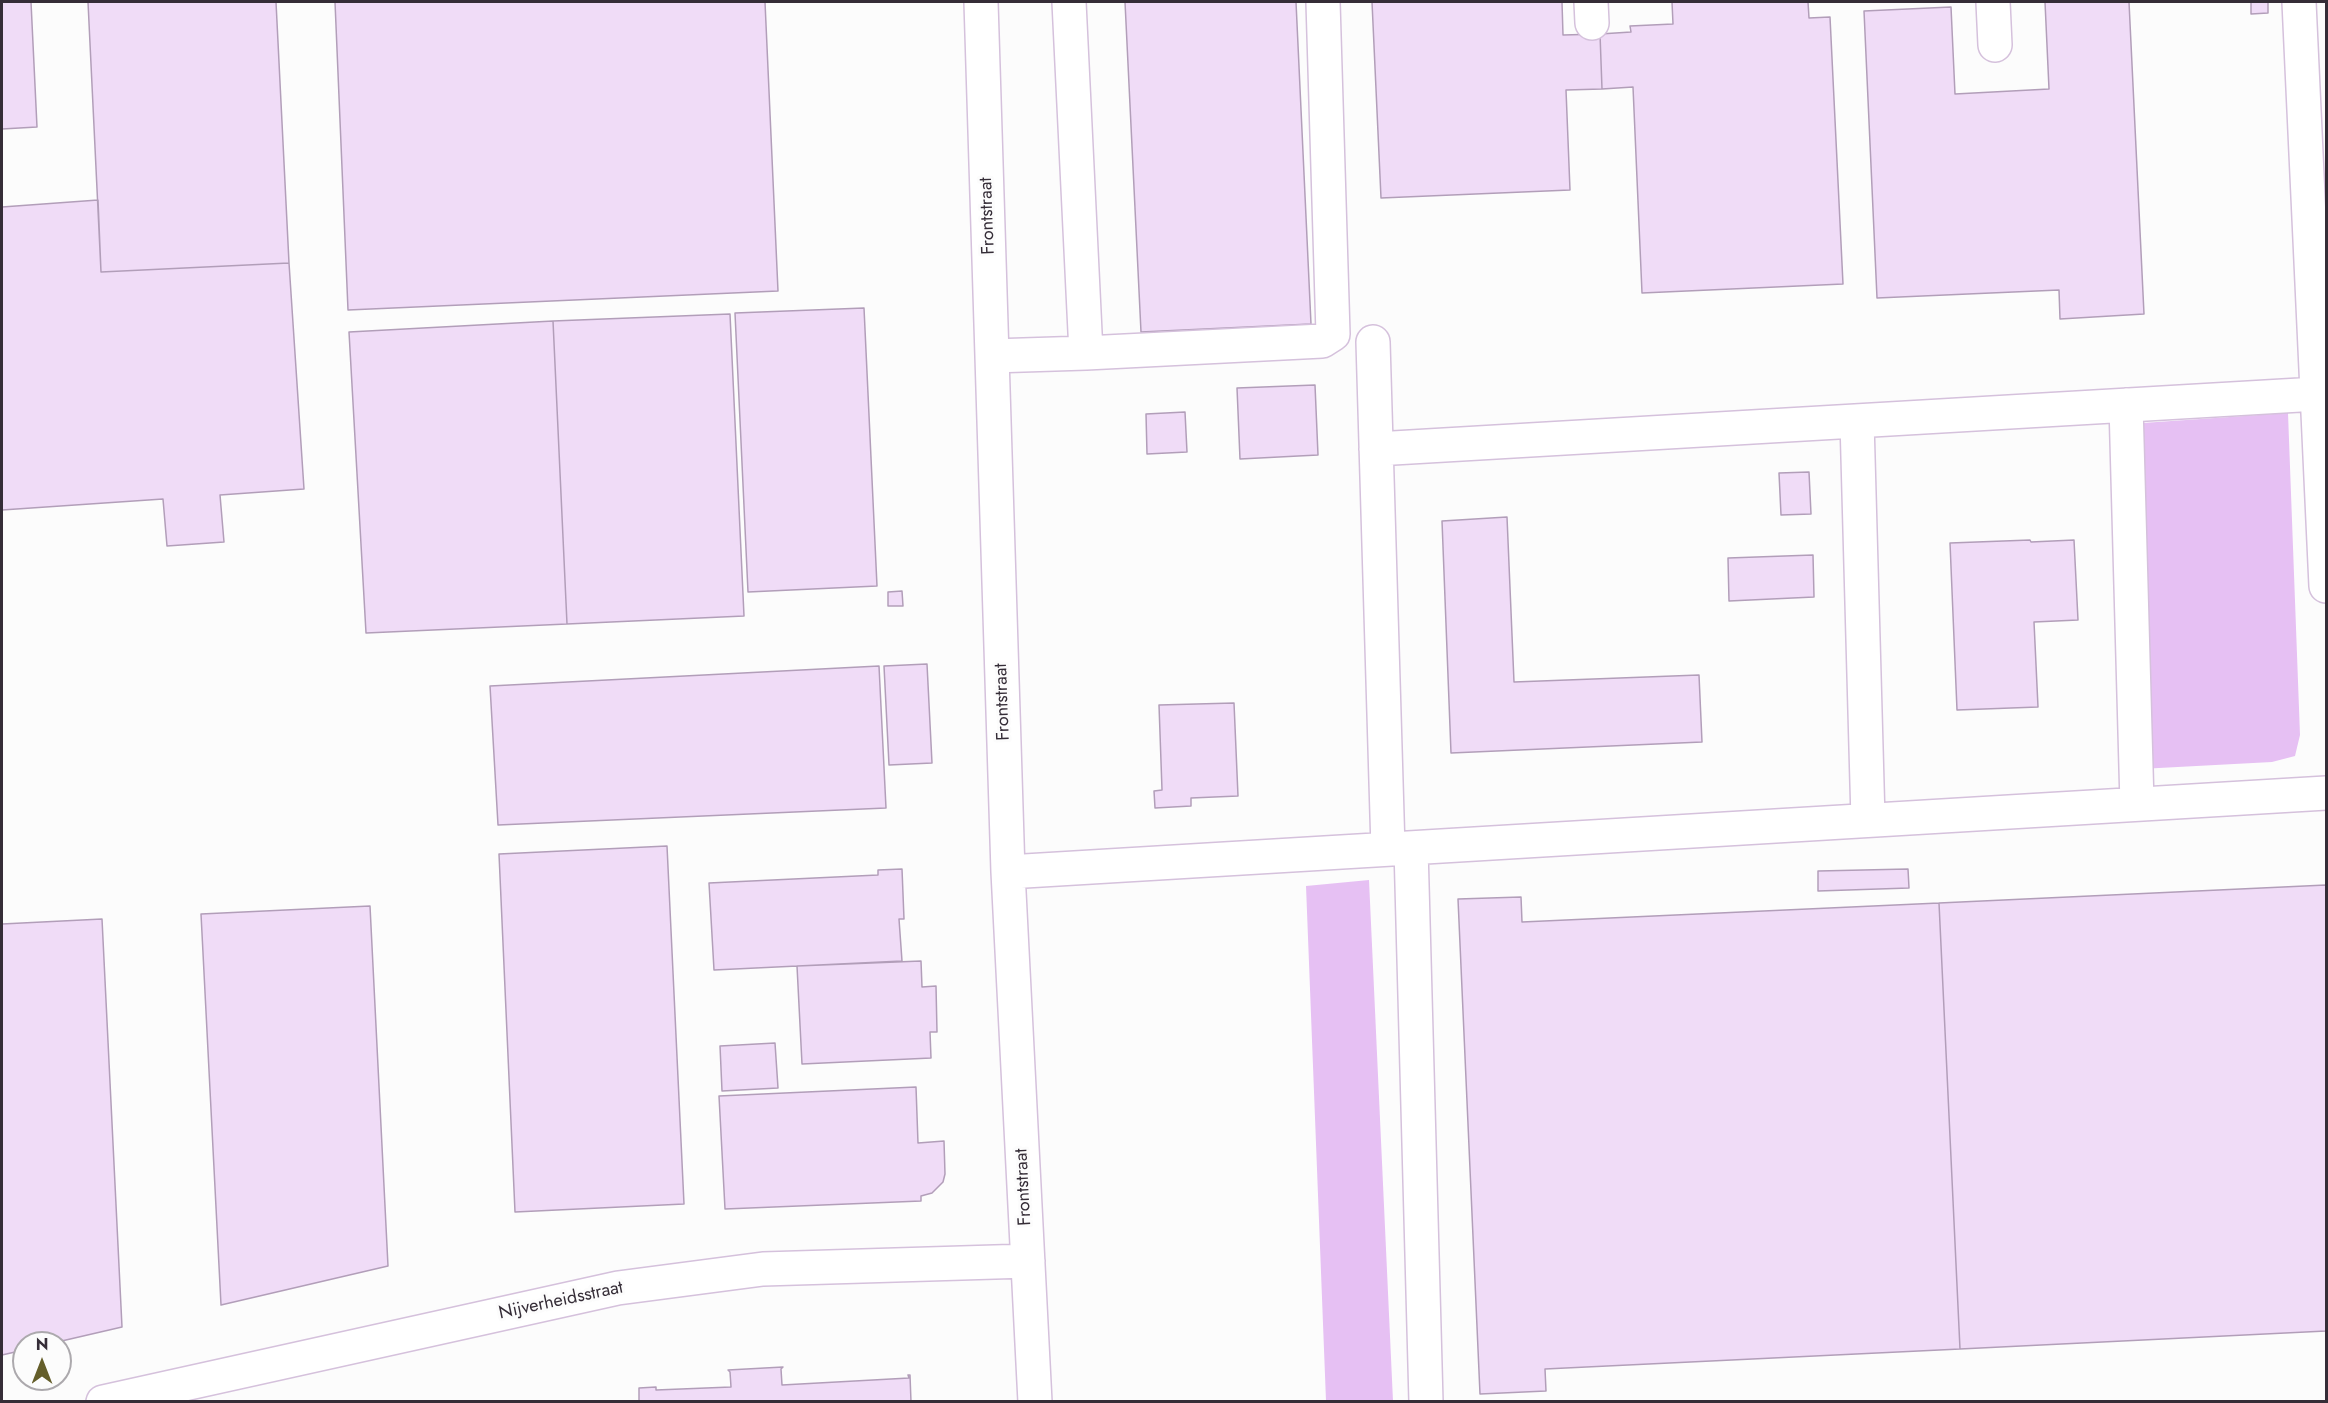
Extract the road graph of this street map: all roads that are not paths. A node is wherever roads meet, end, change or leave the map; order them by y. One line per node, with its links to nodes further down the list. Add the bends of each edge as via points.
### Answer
1 (981, 2): 9 (street, Frontstraat)
2 (1069, 2): 8 (street)
3 (1323, 2): 8 (street, via 1333,334 1322,341)
4 (1993, 2): 6 (street)
5 (2299, 2): 10 (street)
6 (1995, 45)
7 (1373, 342): 13 (street)
8 (1086, 353): 9 (street)
9 (992, 356): 19 (street, Frontstraat)
10 (2317, 394): 11 (street); 14 (street)
11 (2126, 405): 12 (street); 16 (street)
12 (1857, 421): 13 (street); 17 (street)
13 (1376, 449): 18 (street)
14 (2326, 586)
15 (2326, 793): 16 (street)
16 (2137, 804): 17 (street)
17 (1868, 820): 18 (street)
18 (1400, 849): 19 (street); 23 (street)
19 (1008, 872): 20 (street, Frontstraat)
20 (1028, 1261): 21 (street, Nijverheidsstraat, via 763,1269 618,1288); 22 (street, Frontstraat)
21 (103, 1401)
22 (1035, 1401)
23 (1426, 1401)

